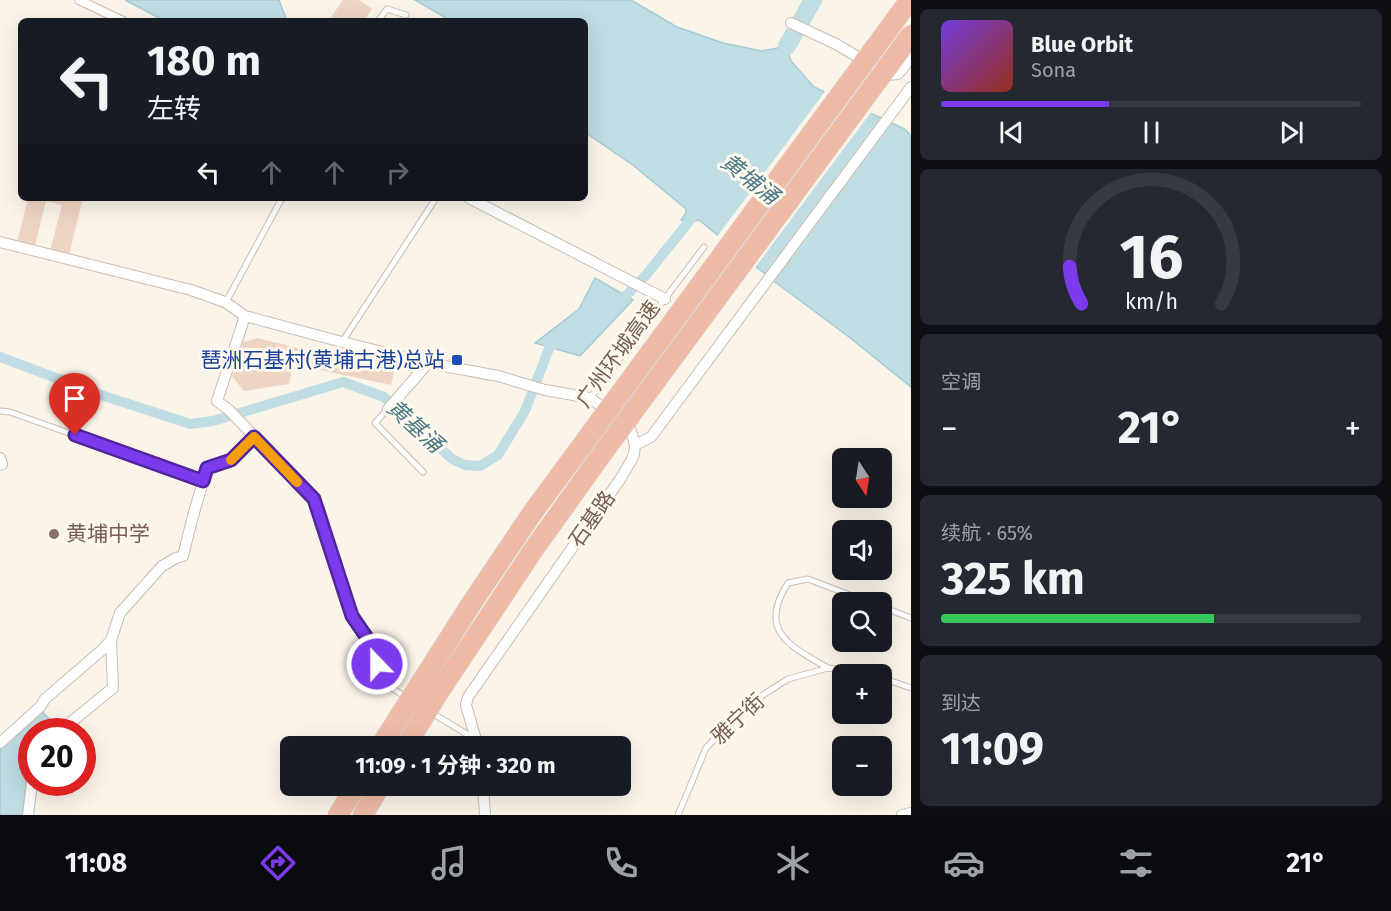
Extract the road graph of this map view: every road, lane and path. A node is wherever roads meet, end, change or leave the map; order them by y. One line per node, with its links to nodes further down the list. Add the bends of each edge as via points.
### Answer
1 (79, 0): 4 (street)
2 (909, 0): 39 (highway, 广州环城高速, bridge, via 533,512)
3 (406, 15): 5 (lane, via 387,9)
4 (117, 18)
5 (380, 18)
6 (796, 26): 8 (street, via 888,75 898,74)
7 (911, 35): 40 (highway, bridge, via 540,539)
8 (911, 58)
9 (911, 87): 24 (street, via 651,437)
10 (280, 201): 16 (lane)
11 (434, 201): 18 (lane)
12 (475, 201): 15 (street)
13 (0, 242): 16 (street)
14 (704, 247): 15 (lane)
15 (665, 299): 20 (lane)
16 (225, 302): 17 (street)
17 (245, 316): 18 (street); 23 (street, via 217,401)
18 (342, 342): 19 (street)
19 (428, 363): 20 (street, via 478,378); 21 (street)
20 (590, 398): 24 (street, via 630,428)
21 (388, 409): 27 (lane, via 375,423)
22 (0, 411): 28 (lane)
23 (254, 437): 28 (street, via 231,460 207,468); 33 (street, via 314,499 352,616)
24 (635, 445): 42 (street, 石基路, via 619,481 468,697 466,705)
25 (0, 458): 26 (street)
26 (0, 465)
27 (423, 472)
28 (203, 481): 32 (street, via 183,556 162,566 120,613)
29 (843, 592): 34 (lane, via 808,579 788,583 779,597 776,619 780,635)
30 (892, 611): 31 (lane)
31 (911, 618)
32 (111, 640): 38 (street, via 112,688); 43 (street)
33 (372, 645): 41 (lane, via 382,682)
34 (828, 668): 35 (lane, 雅宁街); 53 (lane, 雅宁街, via 788,679 747,705 706,748)
35 (832, 669)
36 (892, 681): 37 (lane)
37 (911, 688)
38 (76, 718)
39 (387, 736)
40 (412, 736)
41 (466, 736)
42 (476, 736)
43 (0, 743)
44 (30, 796): 50 (street)
45 (350, 796): 51 (highway)
46 (375, 796): 48 (highway)
47 (484, 796): 52 (street)
48 (364, 813)
49 (911, 813): 54 (street)
50 (28, 815)
51 (338, 815)
52 (485, 815)
53 (678, 815)
54 (902, 815)

